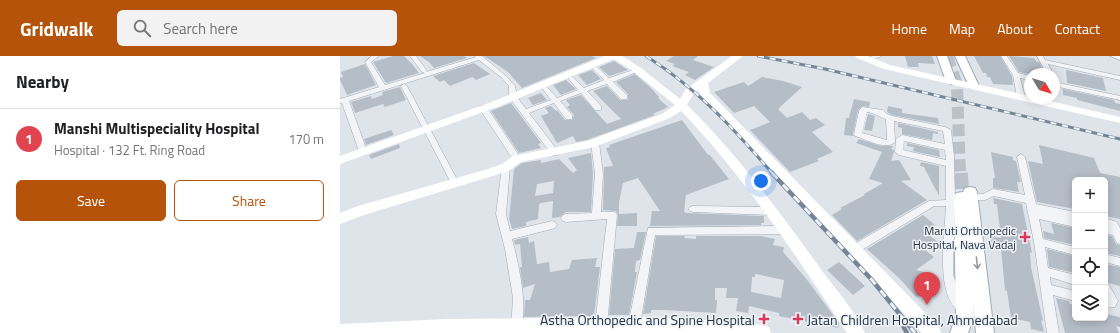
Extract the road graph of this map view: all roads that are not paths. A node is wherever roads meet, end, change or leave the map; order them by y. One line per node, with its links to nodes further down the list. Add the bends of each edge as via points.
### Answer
1 (376, 56): 28 (street, via 368,62)
2 (413, 56): 17 (street)
3 (614, 56): 16 (street); 31 (street)
4 (738, 56): 24 (street)
5 (879, 56): 11 (street)
6 (942, 56): 23 (main road)
7 (960, 56): 27 (main road)
8 (1004, 56): 18 (street)
9 (1113, 56): 13 (street)
10 (479, 57): 28 (street); 31 (street, via 512,86)
11 (864, 57): 23 (street, via 887,68)
12 (1042, 58): 15 (street); 21 (street)
13 (1120, 58)
14 (594, 67): 22 (street)
15 (1047, 68)
16 (638, 70): 22 (street); 37 (street)
17 (424, 71)
18 (1016, 75): 19 (street); 33 (street)
19 (1024, 77)
20 (571, 78): 30 (street)
21 (1120, 78)
22 (609, 80): 30 (street); 32 (street)
23 (951, 81): 27 (street)
24 (703, 82): 37 (street, via 690,91); 71 (street, via 705,94)
25 (1060, 84): 34 (street)
26 (404, 86): 44 (street)
27 (974, 86): 33 (street)
28 (383, 88): 35 (street)
29 (545, 88): 36 (street)
30 (582, 90): 36 (street); 39 (street)
31 (513, 97): 38 (street); 40 (street)
32 (624, 97)
33 (1021, 97): 43 (street)
34 (1120, 98)
35 (342, 100): 47 (street)
36 (556, 100): 40 (street); 41 (street)
37 (682, 105): 45 (street, via 666,116); 58 (street, via 743,175)
38 (483, 108): 44 (street); 50 (street)
39 (598, 108)
40 (524, 112): 48 (street)
41 (569, 117)
42 (890, 118): 42 (street, via 880,112 865,109 858,134 885,143 891,142); 46 (street, via 945,129 948,133)
43 (1120, 120)
44 (426, 129): 47 (street); 54 (street)
45 (595, 142): 48 (street); 60 (street, via 599,174)
46 (949, 148): 52 (street); 52 (street, via 902,138 899,152)
47 (363, 151): 51 (street)
48 (555, 153): 50 (street)
49 (1021, 157): 56 (street)
50 (518, 159): 53 (street)
51 (340, 160)
52 (950, 164): 55 (street)
53 (506, 167): 54 (street); 68 (street, via 501,214)
54 (455, 183): 62 (street)
55 (963, 198): 56 (street, via 985,197 993,192); 71 (street, via 932,203); 89 (main road, via 965,310); 90 (main road, one-way to 90)
56 (1032, 207): 59 (street); 63 (street); 70 (street)
57 (694, 209): 58 (street)
58 (770, 211): 66 (street)
59 (1072, 215)
60 (596, 216): 61 (street); 81 (street, via 612,214)
61 (566, 218)
62 (340, 219)
63 (1072, 222)
64 (1108, 223): 69 (street, via 1113,224)
65 (552, 225): 68 (street)
66 (786, 230): 82 (street, via 651,231); 87 (street)
67 (1108, 231): 69 (street)
68 (507, 236): 83 (street, via 518,298)
69 (1118, 236)
70 (1039, 242): 72 (street); 75 (street)
71 (854, 250): 88 (street)
72 (1072, 250)
73 (1108, 259): 74 (street)
74 (1120, 262)
75 (1043, 272): 76 (street); 77 (street)
76 (1072, 279)
77 (1046, 289): 79 (street); 91 (street)
78 (1108, 294): 80 (street, via 1112,301)
79 (1072, 295)
80 (1108, 303)
81 (601, 325): 82 (street); 83 (street)
82 (634, 325): 84 (street)
83 (516, 326): 85 (street)
84 (664, 329): 86 (street)
85 (340, 332)
86 (763, 333)
87 (857, 333)
88 (933, 333)
89 (959, 333)
90 (985, 333)
91 (1053, 333)

